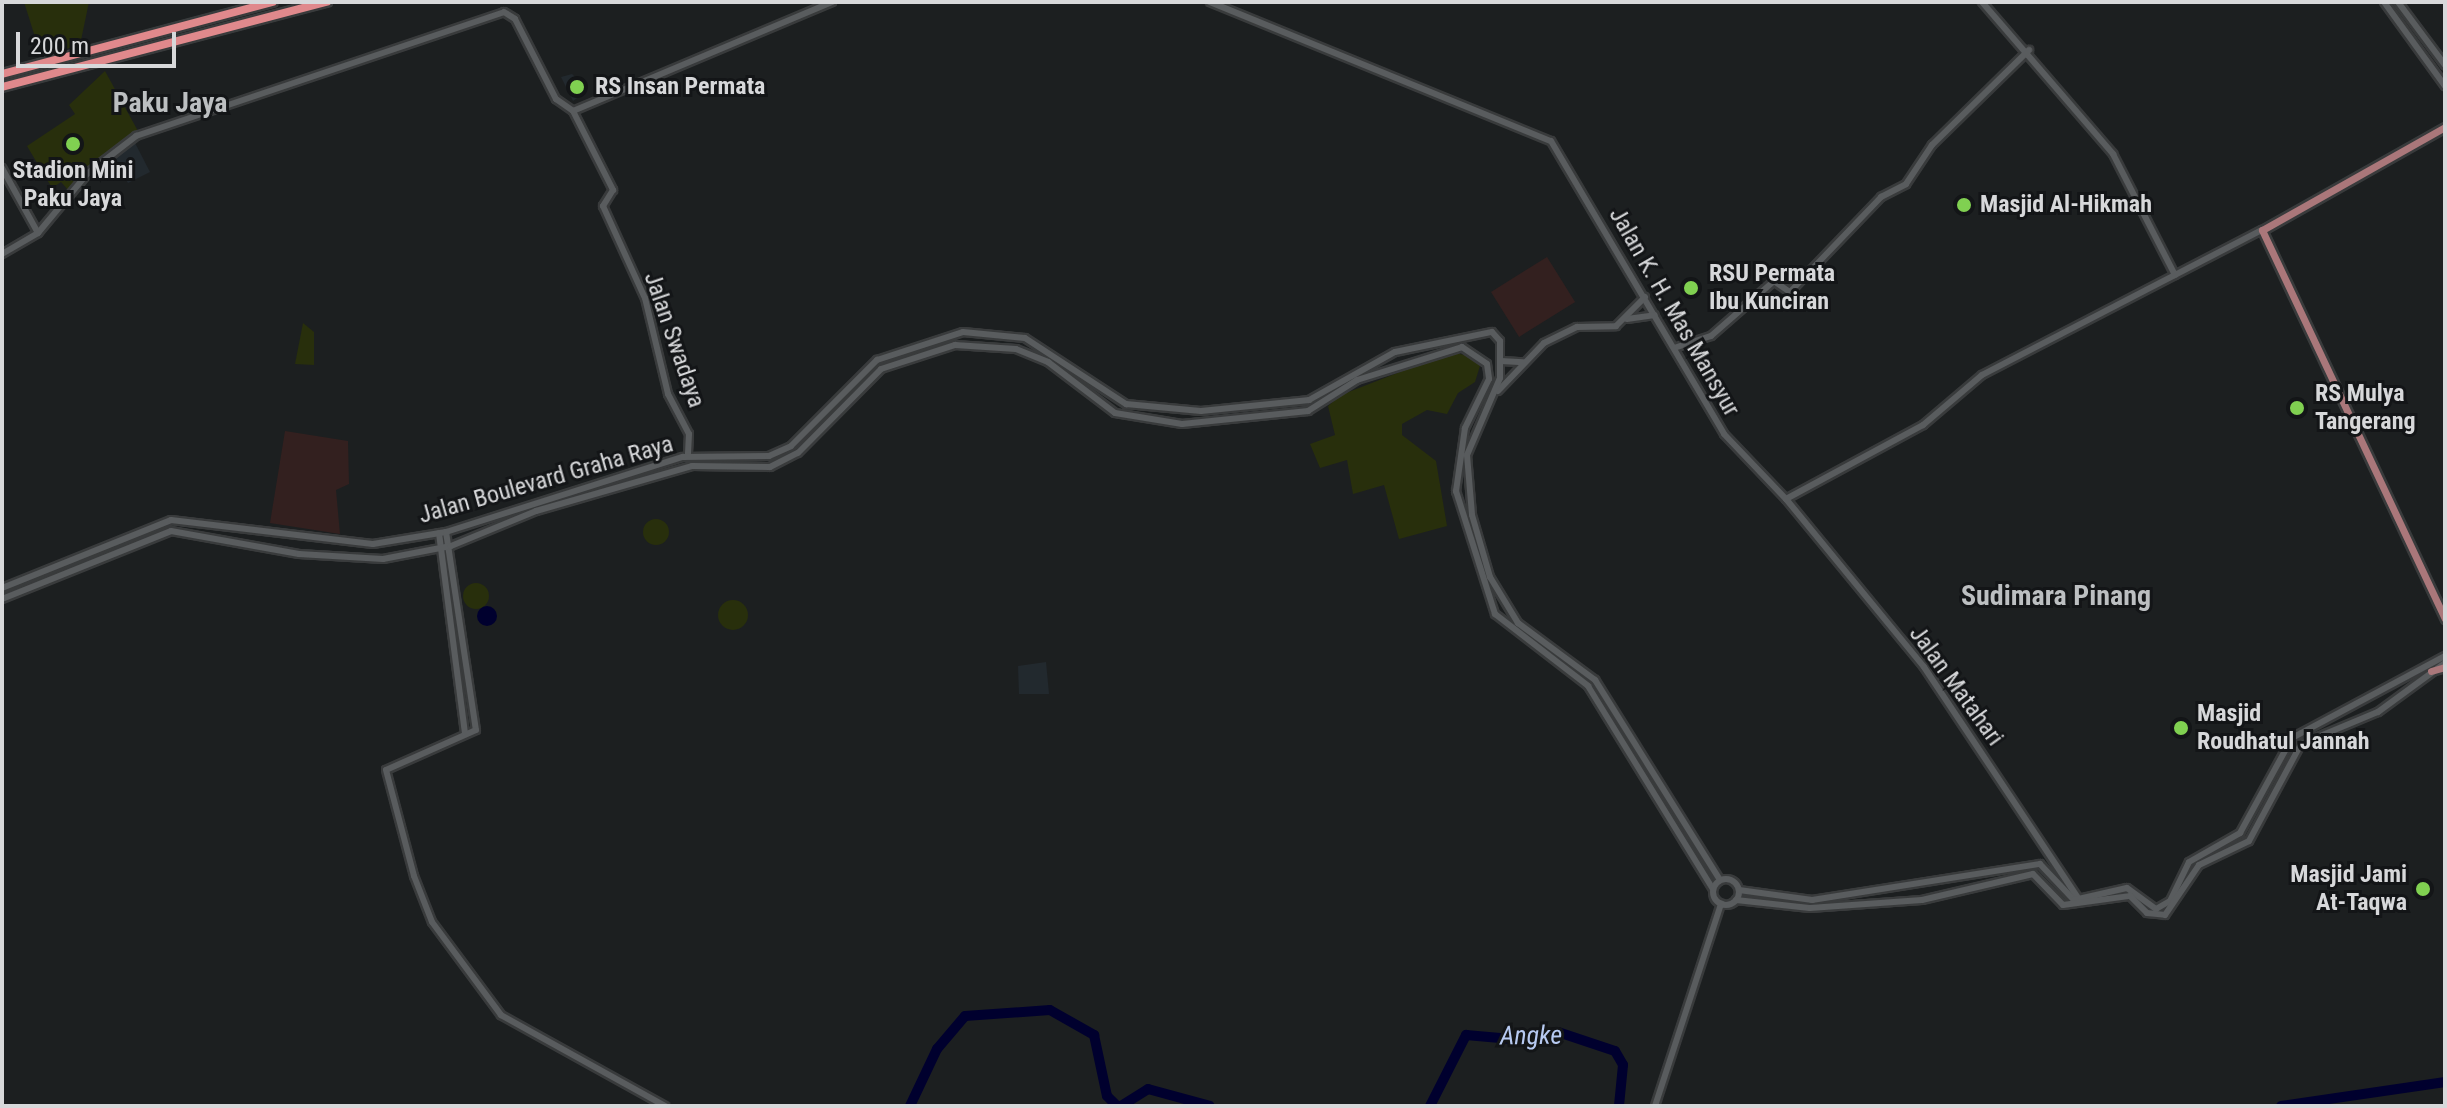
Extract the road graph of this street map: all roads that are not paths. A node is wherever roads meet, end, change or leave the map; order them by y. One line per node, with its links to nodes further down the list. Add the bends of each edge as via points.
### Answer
1 (273, 2): 12 (highway)
2 (327, 2): 14 (highway)
3 (832, 2): 15 (main road)
4 (1210, 2): 22 (main road, Jalan K. H. Mas Mansyur, via 1551,141)
5 (1982, 2): 10 (main road)
6 (2384, 2): 9 (main road)
7 (2398, 2): 8 (main road)
8 (2408, 15): 9 (main road); 11 (main road)
9 (2400, 22): 13 (main road)
10 (2026, 47): 21 (main road, via 2113,154); 25 (main road, via 1932,145 1906,184 1881,197 1790,292 1774,281 1711,336)
11 (2445, 65)
12 (2, 74)
13 (2445, 86)
14 (2, 87)
15 (573, 111): 19 (main road, via 556,99 513,16 504,12 136,136 89,173); 34 (main road, Jalan Swadaya, via 613,190 603,206 645,298 668,394 689,434)
16 (2445, 127): 18 (main road)
17 (2, 168): 19 (main road)
18 (2262, 230): 21 (main road); 44 (main road)
19 (38, 233): 20 (main road)
20 (2, 254)
21 (2175, 275): 36 (main road, via 1982,375 1923,425)
22 (1645, 297): 23 (main road, Jalan K. H. Mas Mansyur); 24 (main road)
23 (1655, 315): 24 (main road); 25 (main road, Jalan K. H. Mas Mansyur)
24 (1627, 319): 28 (main road, via 1567,329)
25 (1674, 348): 36 (main road, Jalan K. H. Mas Mansyur, via 1728,441)
26 (1395, 352): 27 (main road, via 1482,331 1500,341); 29 (main road); 33 (main road, via 1309,400 1201,411 1126,404 1025,338 963,332 877,360)
27 (1501, 361): 28 (main road); 30 (main road)
28 (1523, 362): 30 (main road)
29 (1399, 365): 31 (main road, via 1453,347 1477,353 1489,379); 35 (main road, via 1308,411 1182,424 1115,413 1048,362 1016,349 955,345 881,369)
30 (1498, 391): 32 (main road)
31 (1469, 414): 32 (main road); 49 (main road, via 1456,491 1495,614)
32 (1477, 418): 48 (main road, via 1467,488 1490,577 1518,623)
33 (784, 451): 34 (main road, Jalan Boulevard Graha Raya); 35 (main road)
34 (688, 456): 37 (main road, Jalan Boulevard Graha Raya)
35 (790, 459): 39 (main road, Jalan Boulevard Graha Raya, via 770,467 692,466 598,491)
36 (1786, 499): 62 (main road, Jalan Matahari, via 1924,667)
37 (454, 528): 38 (main road, Jalan Boulevard Graha Raya); 39 (main road, via 451,537)
38 (442, 533): 40 (main road); 41 (main road); 42 (main road, Jalan Boulevard Graha Raya, via 351,544 171,520)
39 (460, 542): 40 (main road, Jalan Boulevard Graha Raya)
40 (451, 546): 41 (main road, Jalan Boulevard Graha Raya); 54 (main road, via 476,730)
41 (442, 547): 43 (main road, Jalan Boulevard Graha Raya, via 344,558 171,531); 54 (main road)
42 (2, 588)
43 (2, 599)
44 (2445, 619)
45 (2445, 656): 50 (main road)
46 (2445, 665): 47 (main road)
47 (2431, 671): 52 (main road)
48 (1595, 680): 49 (main road); 57 (main road)
49 (1588, 686): 58 (main road)
50 (2370, 700): 51 (main road); 52 (main road)
51 (2359, 706): 53 (main road); 55 (main road, via 2292,738)
52 (2378, 712): 53 (main road)
53 (2365, 719): 56 (main road, via 2301,744)
54 (465, 733): 64 (main road, via 386,770 432,922 501,1015)
55 (2259, 797): 56 (main road); 62 (main road, via 2240,833 2189,862 2166,906 2151,908 2127,888)
56 (2270, 803): 62 (main road, via 2249,841 2199,865 2169,913 2147,913 2130,896)
57 (1720, 880): 58 (main road); 59 (main road)
58 (1713, 889): 63 (main road)
59 (1739, 890): 60 (main road); 61 (main road)
60 (1736, 900): 61 (main road); 63 (main road)
61 (1791, 901): 62 (main road, via 1922,900 2033,874 2063,905); 62 (main road, via 1917,889 2040,864)
62 (2081, 903)
63 (1721, 904): 65 (main road)
64 (665, 1106)
65 (1655, 1106)

